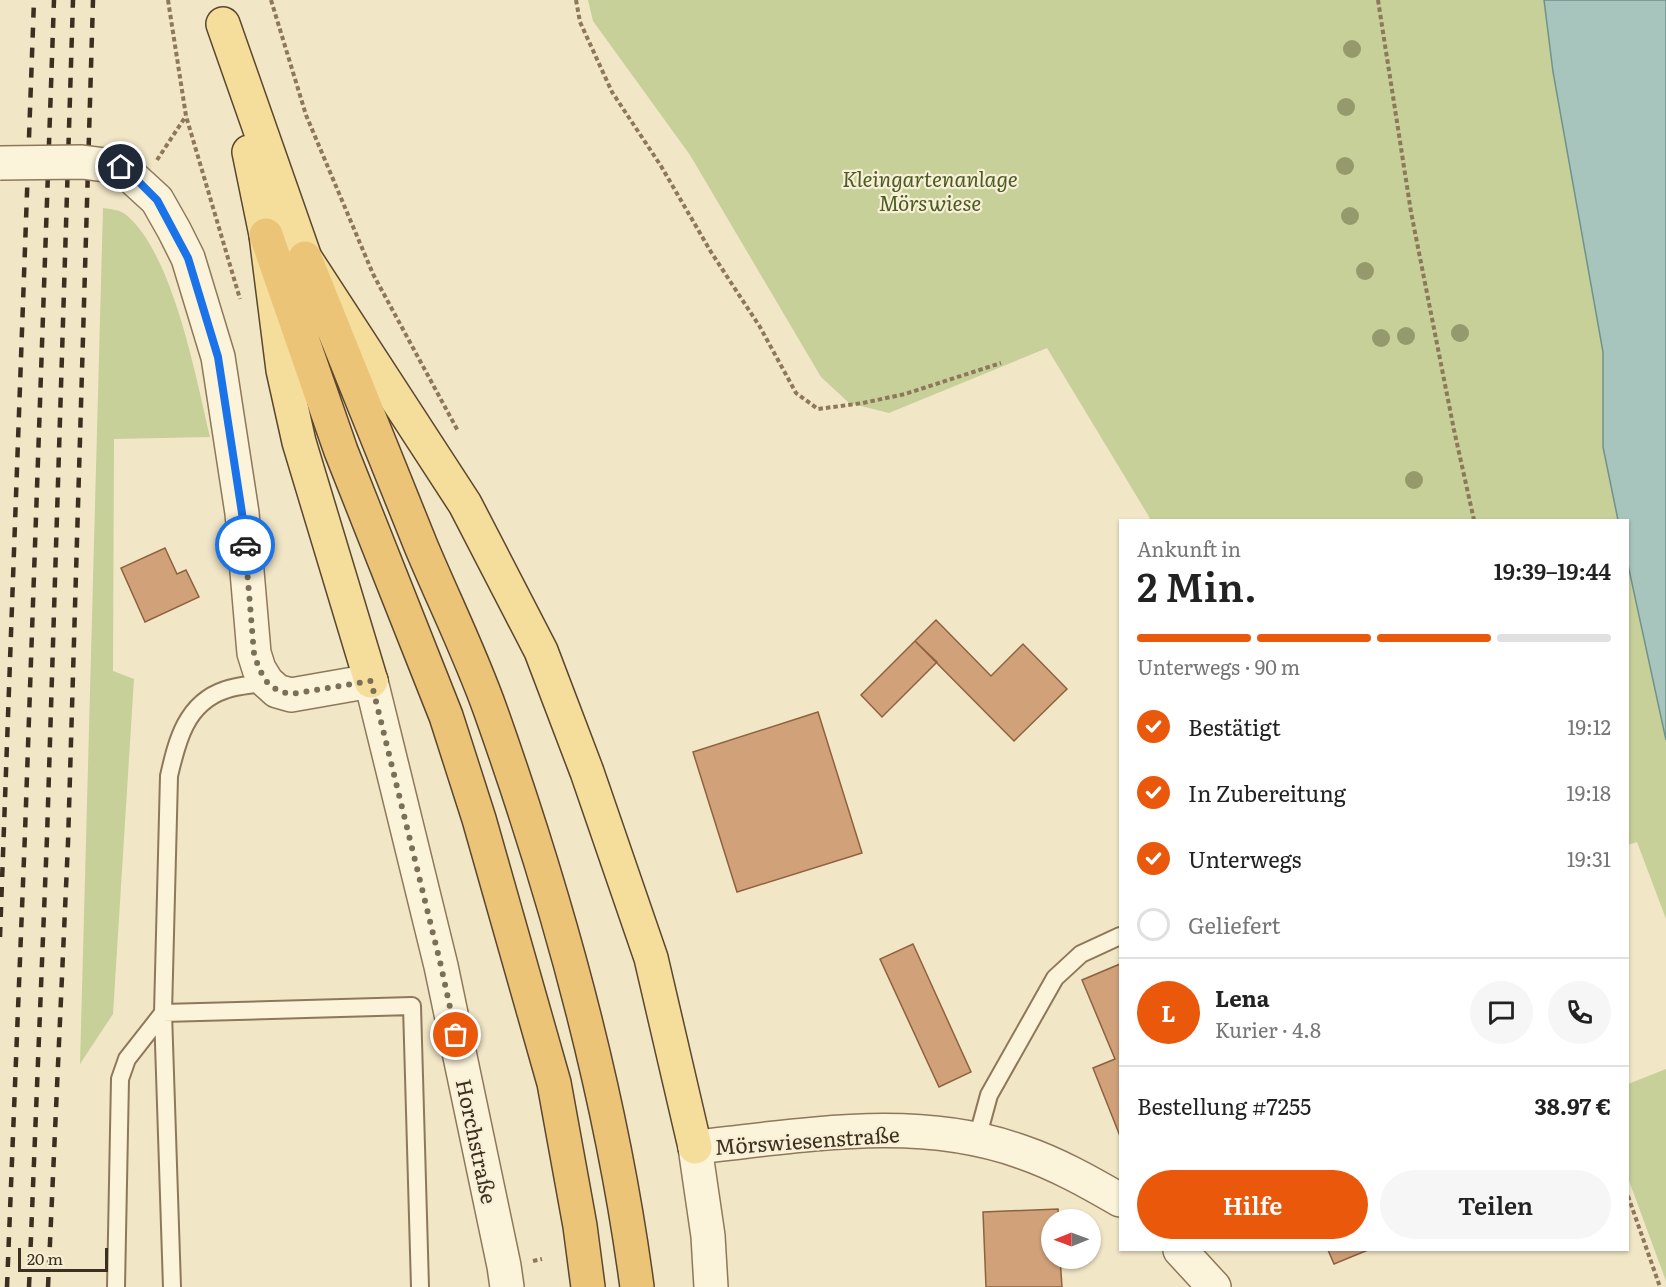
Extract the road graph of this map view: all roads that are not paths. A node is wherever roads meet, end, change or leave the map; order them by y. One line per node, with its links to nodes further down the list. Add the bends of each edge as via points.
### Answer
1 (221, 12): 3 (main road); 4 (main road)
2 (0, 163): 6 (street, bridge, via 82,162 130,175 157,200 188,258 218,357 242,513 254,653)
3 (266, 235): 5 (main road, via 283,370 299,442); 17 (highway, via 341,451 446,716 479,819 554,1083)
4 (305, 258): 10 (main road, via 465,504 541,651 651,958); 18 (highway, via 470,656 521,803 563,936 595,1059 628,1220)
5 (371, 681): 6 (street, via 291,694 278,691); 16 (street, Horchstraße, via 441,966)
6 (267, 682): 8 (lane, via 225,690 197,706 178,739 169,776)
7 (1119, 936): 9 (lane, via 1081,954 1055,978 989,1095)
8 (163, 1013): 13 (lane, via 127,1059 120,1079); 14 (lane); 15 (lane, via 412,1005)
9 (977, 1139): 10 (street, Mörswiesenstraße, via 890,1130); 11 (street, Mörswiesenstraße, via 1060,1166)
10 (695, 1147): 19 (street)
11 (1119, 1199)
12 (1181, 1251): 20 (street)
13 (116, 1287)
14 (172, 1287)
15 (420, 1287)
16 (507, 1287)
17 (588, 1287)
18 (637, 1287)
19 (711, 1287)
20 (1214, 1287)

